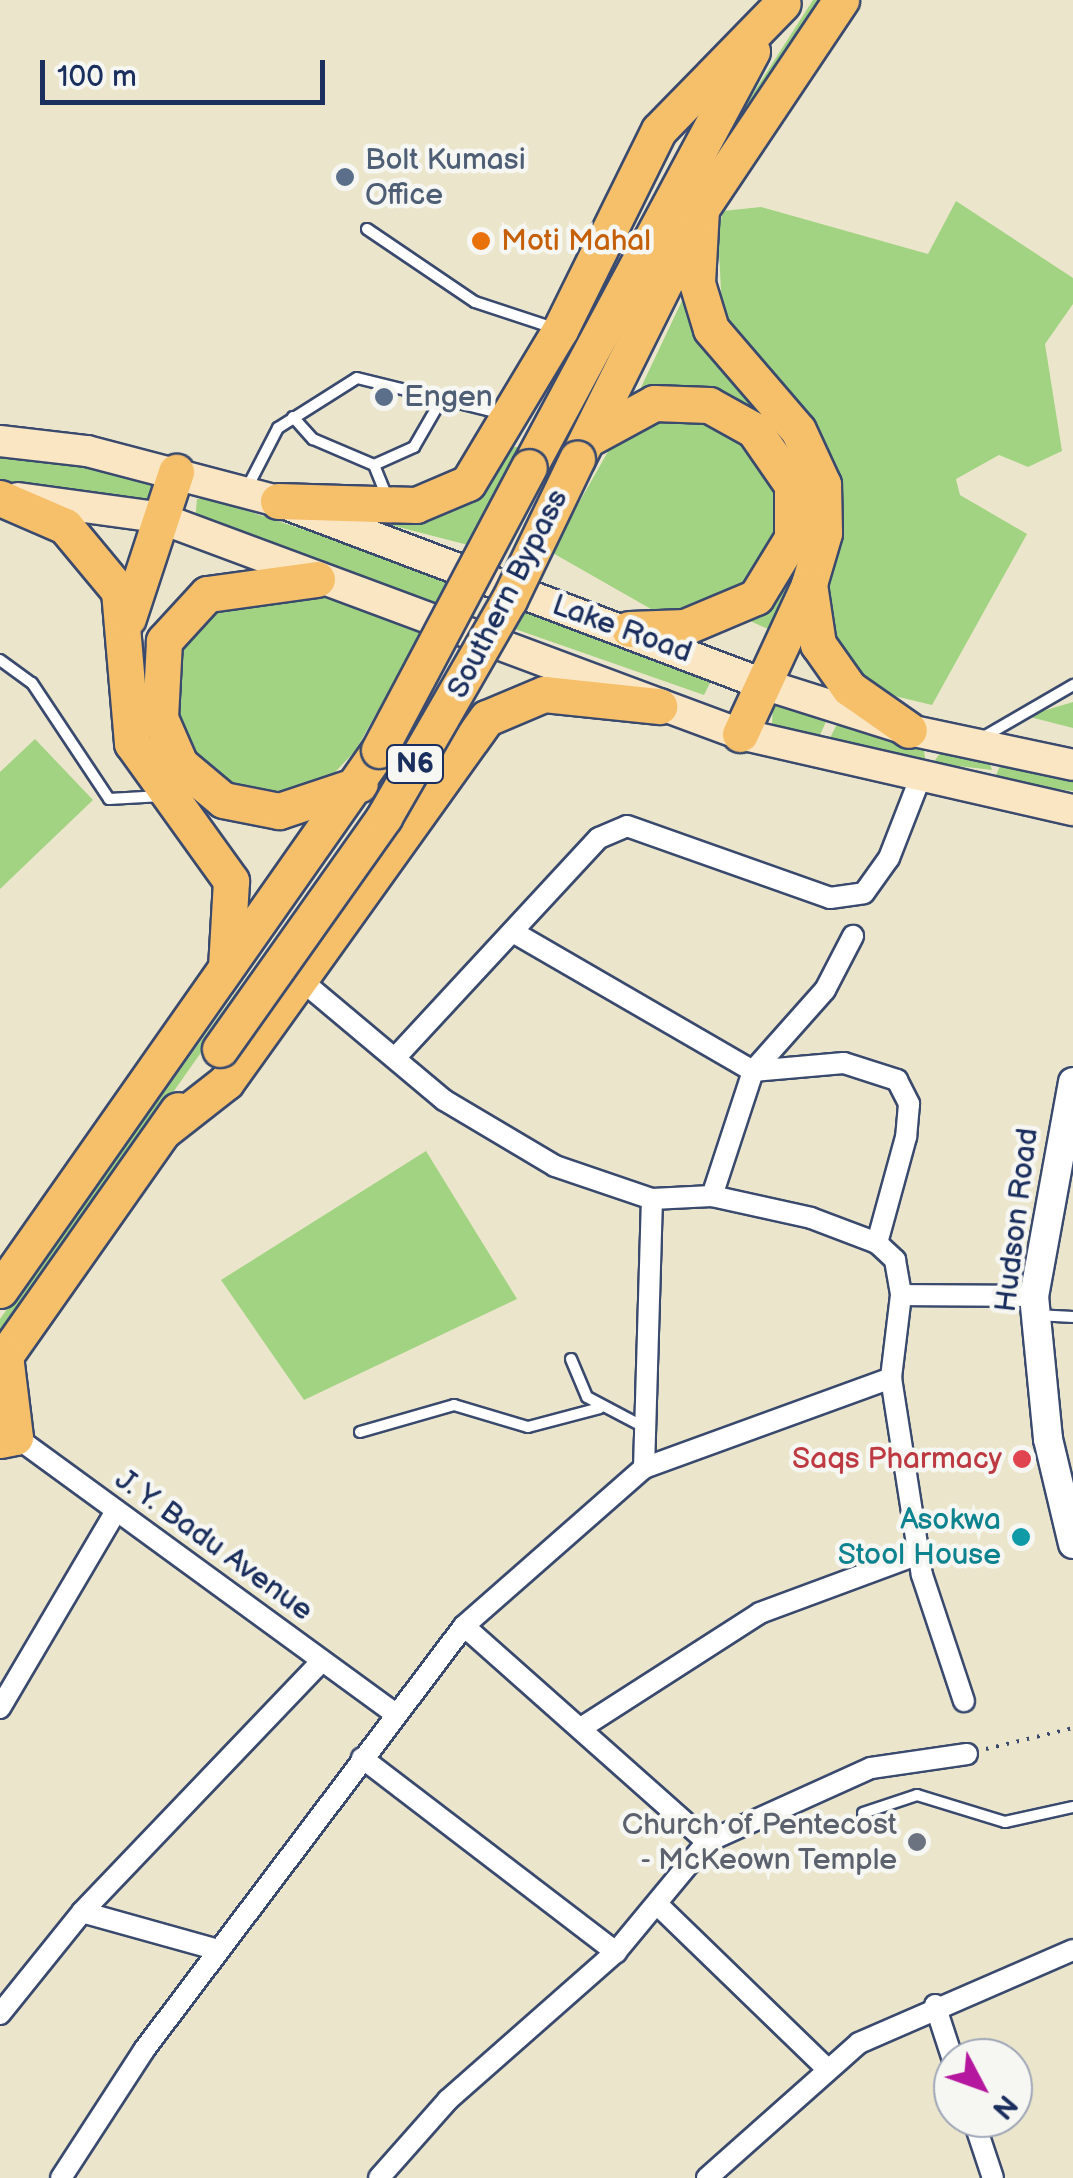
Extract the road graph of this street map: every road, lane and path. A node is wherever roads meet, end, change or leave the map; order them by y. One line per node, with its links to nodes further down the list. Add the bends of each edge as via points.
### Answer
1 (840, 0): 3 (highway, Southern Bypass / N6)
2 (784, 2): 5 (highway, via 659,130); 30 (highway, Southern Bypass / N6, bridge, via 718,105)
3 (701, 209): 10 (highway, Southern Bypass / N6); 18 (highway, via 697,283 711,329 798,430 824,484 824,533)
4 (368, 230): 5 (lane, via 475,302)
5 (560, 330): 7 (highway)
6 (440, 402): 7 (lane); 8 (lane, via 357,378); 11 (lane, via 414,447)
7 (515, 411): 15 (highway, via 468,484 444,498)
8 (293, 417): 11 (lane, via 313,439); 14 (lane, via 259,450)
9 (0, 441): 12 (main road, Lake Road)
10 (582, 449): 20 (highway, via 631,410 697,402 754,430 792,486 792,538 756,597 685,626); 40 (highway, Southern Bypass / N6, bridge, via 482,651 384,817)
11 (374, 465): 15 (lane)
12 (176, 472): 14 (main road, Lake Road); 16 (highway)
13 (0, 496): 16 (main road, Lake Road); 19 (highway, via 66,526 102,563)
14 (261, 496): 15 (highway); 20 (main road, Lake Road)
15 (392, 504)
16 (157, 517): 17 (main road, Lake Road); 19 (highway)
17 (317, 578): 24 (main road, Lake Road); 30 (highway, via 207,594 164,641 160,718 180,764 236,804 278,810)
18 (809, 584): 22 (highway); 25 (highway, via 827,662)
19 (128, 618): 31 (highway, via 132,743)
20 (629, 629): 22 (main road, Lake Road)
21 (0, 660): 31 (lane, via 32,684 109,799)
22 (764, 684): 25 (main road, Lake Road); 26 (highway)
23 (1073, 684): 27 (lane)
24 (659, 706): 26 (main road, Lake Road); 36 (highway, via 544,694 487,718)
25 (910, 730): 27 (main road, Lake Road)
26 (740, 734): 29 (main road, Lake Road)
27 (976, 742): 28 (main road, Lake Road)
28 (1073, 765)
29 (919, 781): 32 (main road, Lake Road); 33 (street, via 864,892 830,898 626,826 568,865)
30 (360, 784): 35 (highway, Southern Bypass / N6)
31 (166, 796): 35 (highway, via 204,833 231,881)
32 (1073, 810)
33 (513, 932): 37 (street); 38 (street)
34 (853, 936): 38 (street, via 825,990)
35 (225, 973): 44 (highway, Southern Bypass / N6)
36 (301, 980): 37 (street); 40 (highway, via 226,1082)
37 (396, 1058): 42 (street, via 498,1137)
38 (752, 1071): 41 (street); 43 (street, via 844,1064 897,1080 909,1104 906,1137)
39 (1073, 1082): 46 (street, Hudson Road)
40 (166, 1129): 48 (highway, Southern Bypass / N6)
41 (712, 1196): 42 (street); 43 (street)
42 (652, 1198): 52 (street)
43 (878, 1243): 45 (street, via 896,1260)
44 (0, 1290)
45 (901, 1295): 46 (street); 50 (street)
46 (1034, 1306): 47 (lane); 56 (street, Hudson Road)
47 (1073, 1317)
48 (2, 1359): 54 (highway)
49 (571, 1359): 51 (lane, via 577,1384)
50 (891, 1378): 55 (street); 59 (street)
51 (600, 1408): 52 (lane); 53 (lane, via 528,1427 454,1405)
52 (645, 1428): 55 (street)
53 (360, 1432)
54 (5, 1434): 57 (street, J. Y. Badu Avenue)
55 (644, 1468): 60 (street)
56 (1068, 1501): 58 (street, Hudson Road)
57 (116, 1511): 61 (street, J. Y. Badu Avenue); 63 (street)
58 (1073, 1544)
59 (919, 1554): 62 (street); 65 (street, via 760,1612)
60 (464, 1626): 64 (street); 65 (street)
61 (322, 1661): 64 (street, J. Y. Badu Avenue); 73 (street)
62 (964, 1702)
63 (0, 1708)
64 (394, 1713): 68 (street)
65 (581, 1728): 71 (street)
66 (1073, 1728): 67 (path)
67 (967, 1754): 71 (street, via 870,1768)
68 (362, 1758): 74 (street); 76 (street)
69 (1073, 1807): 70 (lane, via 1006,1822 918,1794)
70 (863, 1813)
71 (708, 1842): 72 (street)
72 (660, 1907): 76 (street); 80 (street)
73 (82, 1912): 74 (street); 78 (street)
74 (218, 1950): 82 (street)
75 (1073, 1950): 77 (street)
76 (616, 1952): 83 (street, via 448,2100)
77 (934, 2005): 79 (street); 80 (street)
78 (0, 2014)
79 (945, 2038)
80 (824, 2066): 84 (street)
81 (979, 2138): 85 (street)
82 (61, 2178)
83 (379, 2178)
84 (707, 2178)
85 (993, 2178)

